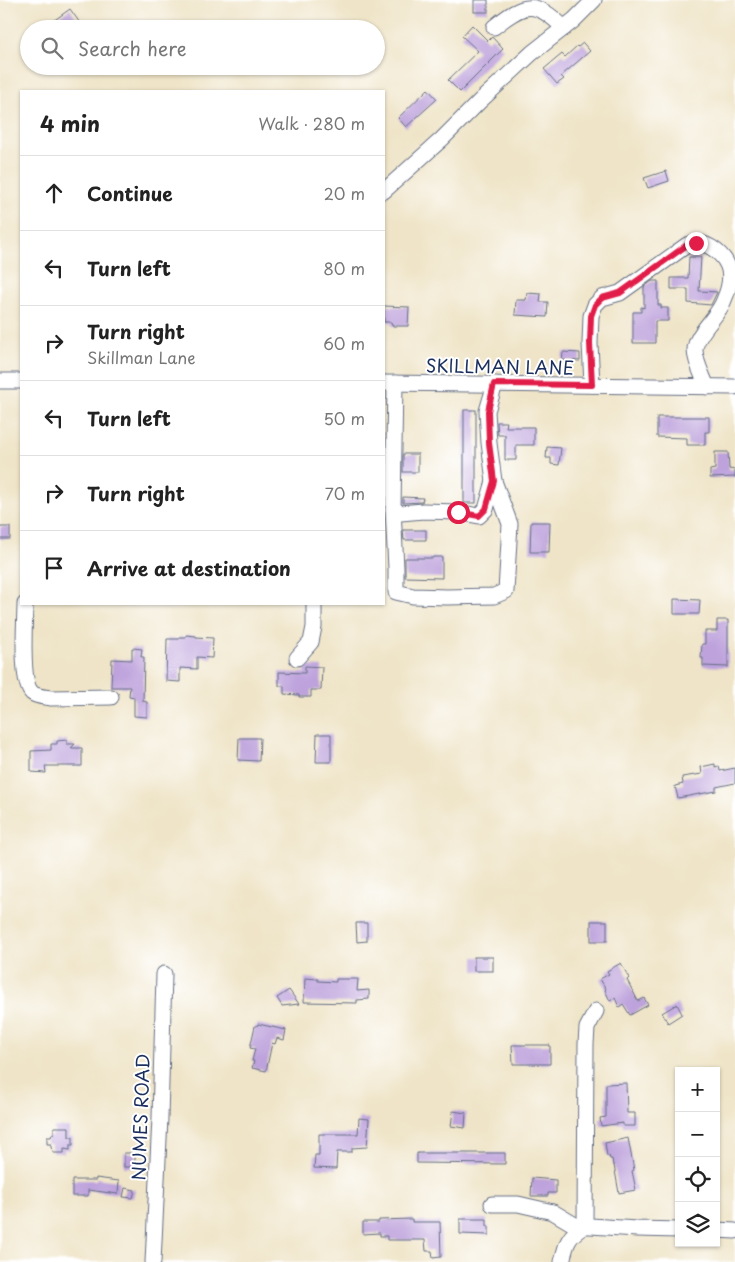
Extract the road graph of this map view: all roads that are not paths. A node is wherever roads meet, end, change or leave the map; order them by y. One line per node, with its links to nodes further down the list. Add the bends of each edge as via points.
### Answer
1 (594, 0): 3 (street)
2 (494, 27): 3 (street, via 525,6 552,15)
3 (564, 28): 4 (street, via 532,53)
4 (385, 190)
5 (0, 381): 6 (street)
6 (20, 381)
7 (390, 383): 8 (street, SKILLMAN LANE); 14 (street)
8 (494, 384): 10 (street, SKILLMAN LANE); 13 (street, via 488,411)
9 (735, 384): 12 (street)
10 (592, 385): 11 (street, SKILLMAN LANE); 11 (street, via 591,316 595,305 602,298 620,293 687,245 696,243 709,246 721,256 730,272 724,302 697,341 695,350)
11 (707, 387): 12 (street, SKILLMAN LANE)
12 (735, 388)
13 (494, 481): 14 (street, via 486,509 479,516 451,512 401,513); 14 (street, via 510,524 506,591 494,596 413,596 396,592)
14 (393, 509)
15 (25, 605): 18 (street, via 25,673 32,693 51,698)
16 (314, 605): 17 (street, via 311,642)
17 (296, 658)
18 (111, 698)
19 (164, 974): 26 (street, NUMES ROAD)
20 (596, 1011): 22 (street, via 587,1028 586,1044)
21 (492, 1204): 22 (street, via 518,1204 553,1212 575,1226)
22 (585, 1226): 23 (street); 27 (street, via 572,1235)
23 (675, 1230)
24 (720, 1230): 25 (street)
25 (735, 1231)
26 (153, 1262)
27 (562, 1262)

